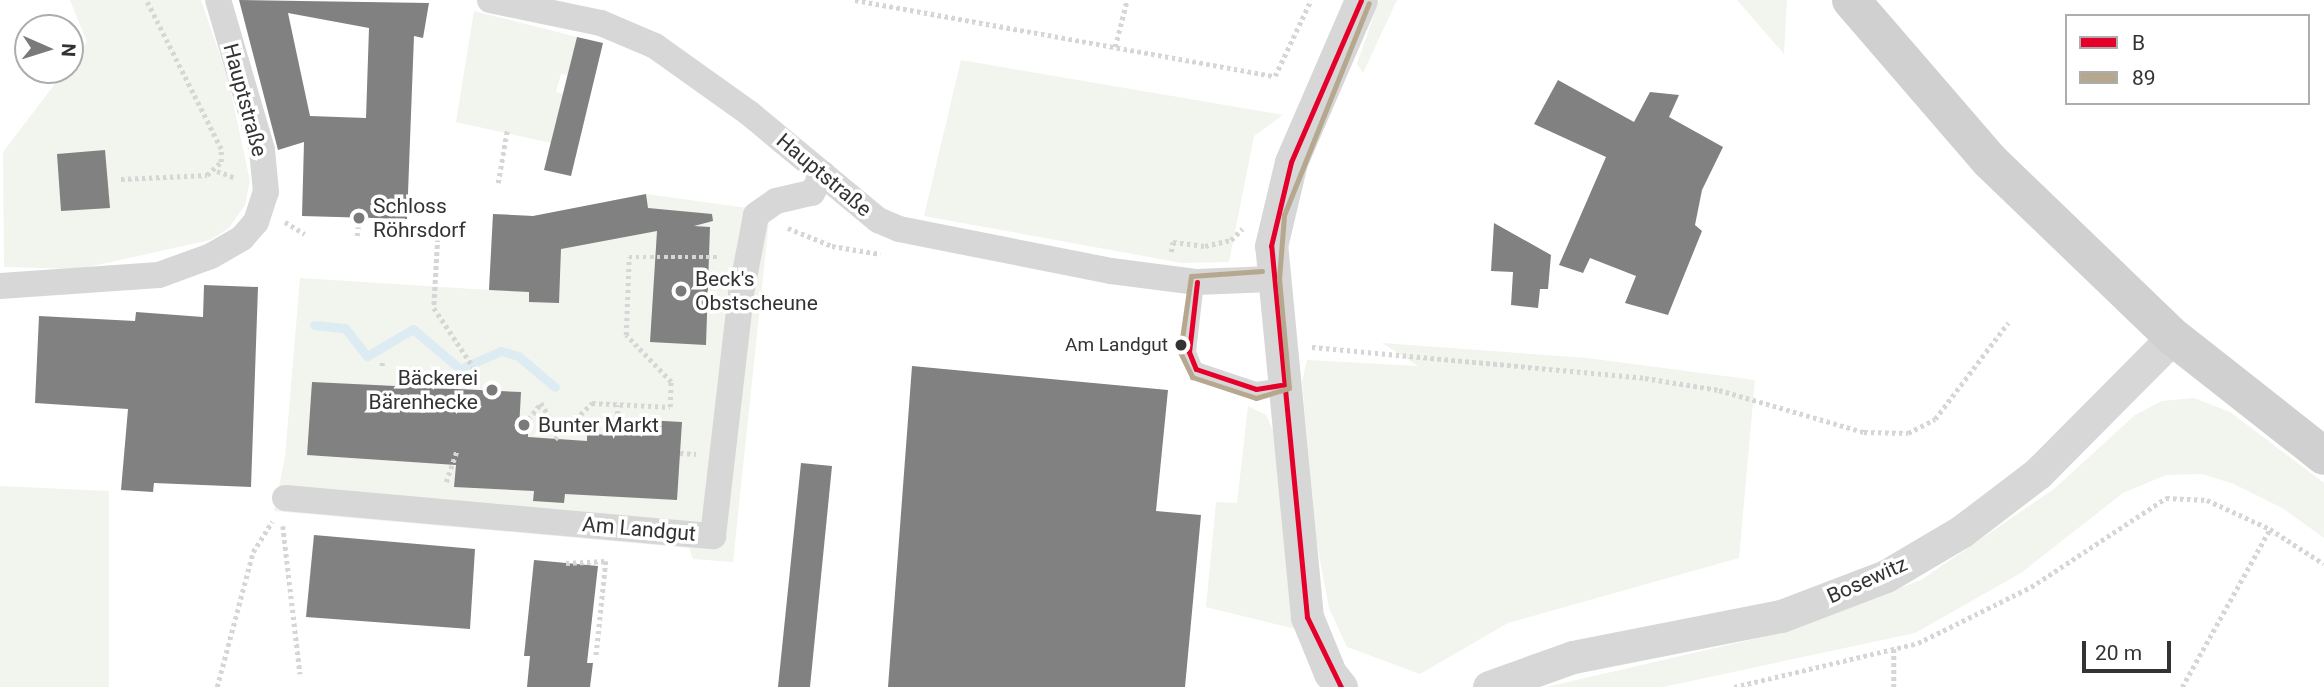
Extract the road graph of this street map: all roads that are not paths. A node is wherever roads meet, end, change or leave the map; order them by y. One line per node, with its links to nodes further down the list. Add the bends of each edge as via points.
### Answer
1 (218, 0): 8 (street, Hauptstraße, via 262,150 266,192 256,222 242,238 211,256 159,275)
2 (490, 0): 5 (street, Hauptstraße, via 601,23 655,46)
3 (1361, 0): 6 (street, via 1275,213)
4 (1851, 0): 9 (main road, via 1990,161)
5 (824, 174): 7 (street, Hauptstraße, via 878,220 939,241); 12 (street, Am Landgut, via 813,192 776,201 756,215 744,271 713,536)
6 (1270, 279): 7 (street, Hauptstraße); 10 (street)
7 (1197, 282): 10 (lane, via 1189,352 1196,369 1256,389)
8 (0, 286)
9 (2173, 337): 11 (main road); 14 (street, Bosewitz, via 2038,473 1962,531 1886,576 1781,616 1573,657)
10 (1281, 385): 13 (street, via 1307,617)
11 (2324, 456)
12 (285, 498)
13 (1341, 687)
14 (1489, 687)

